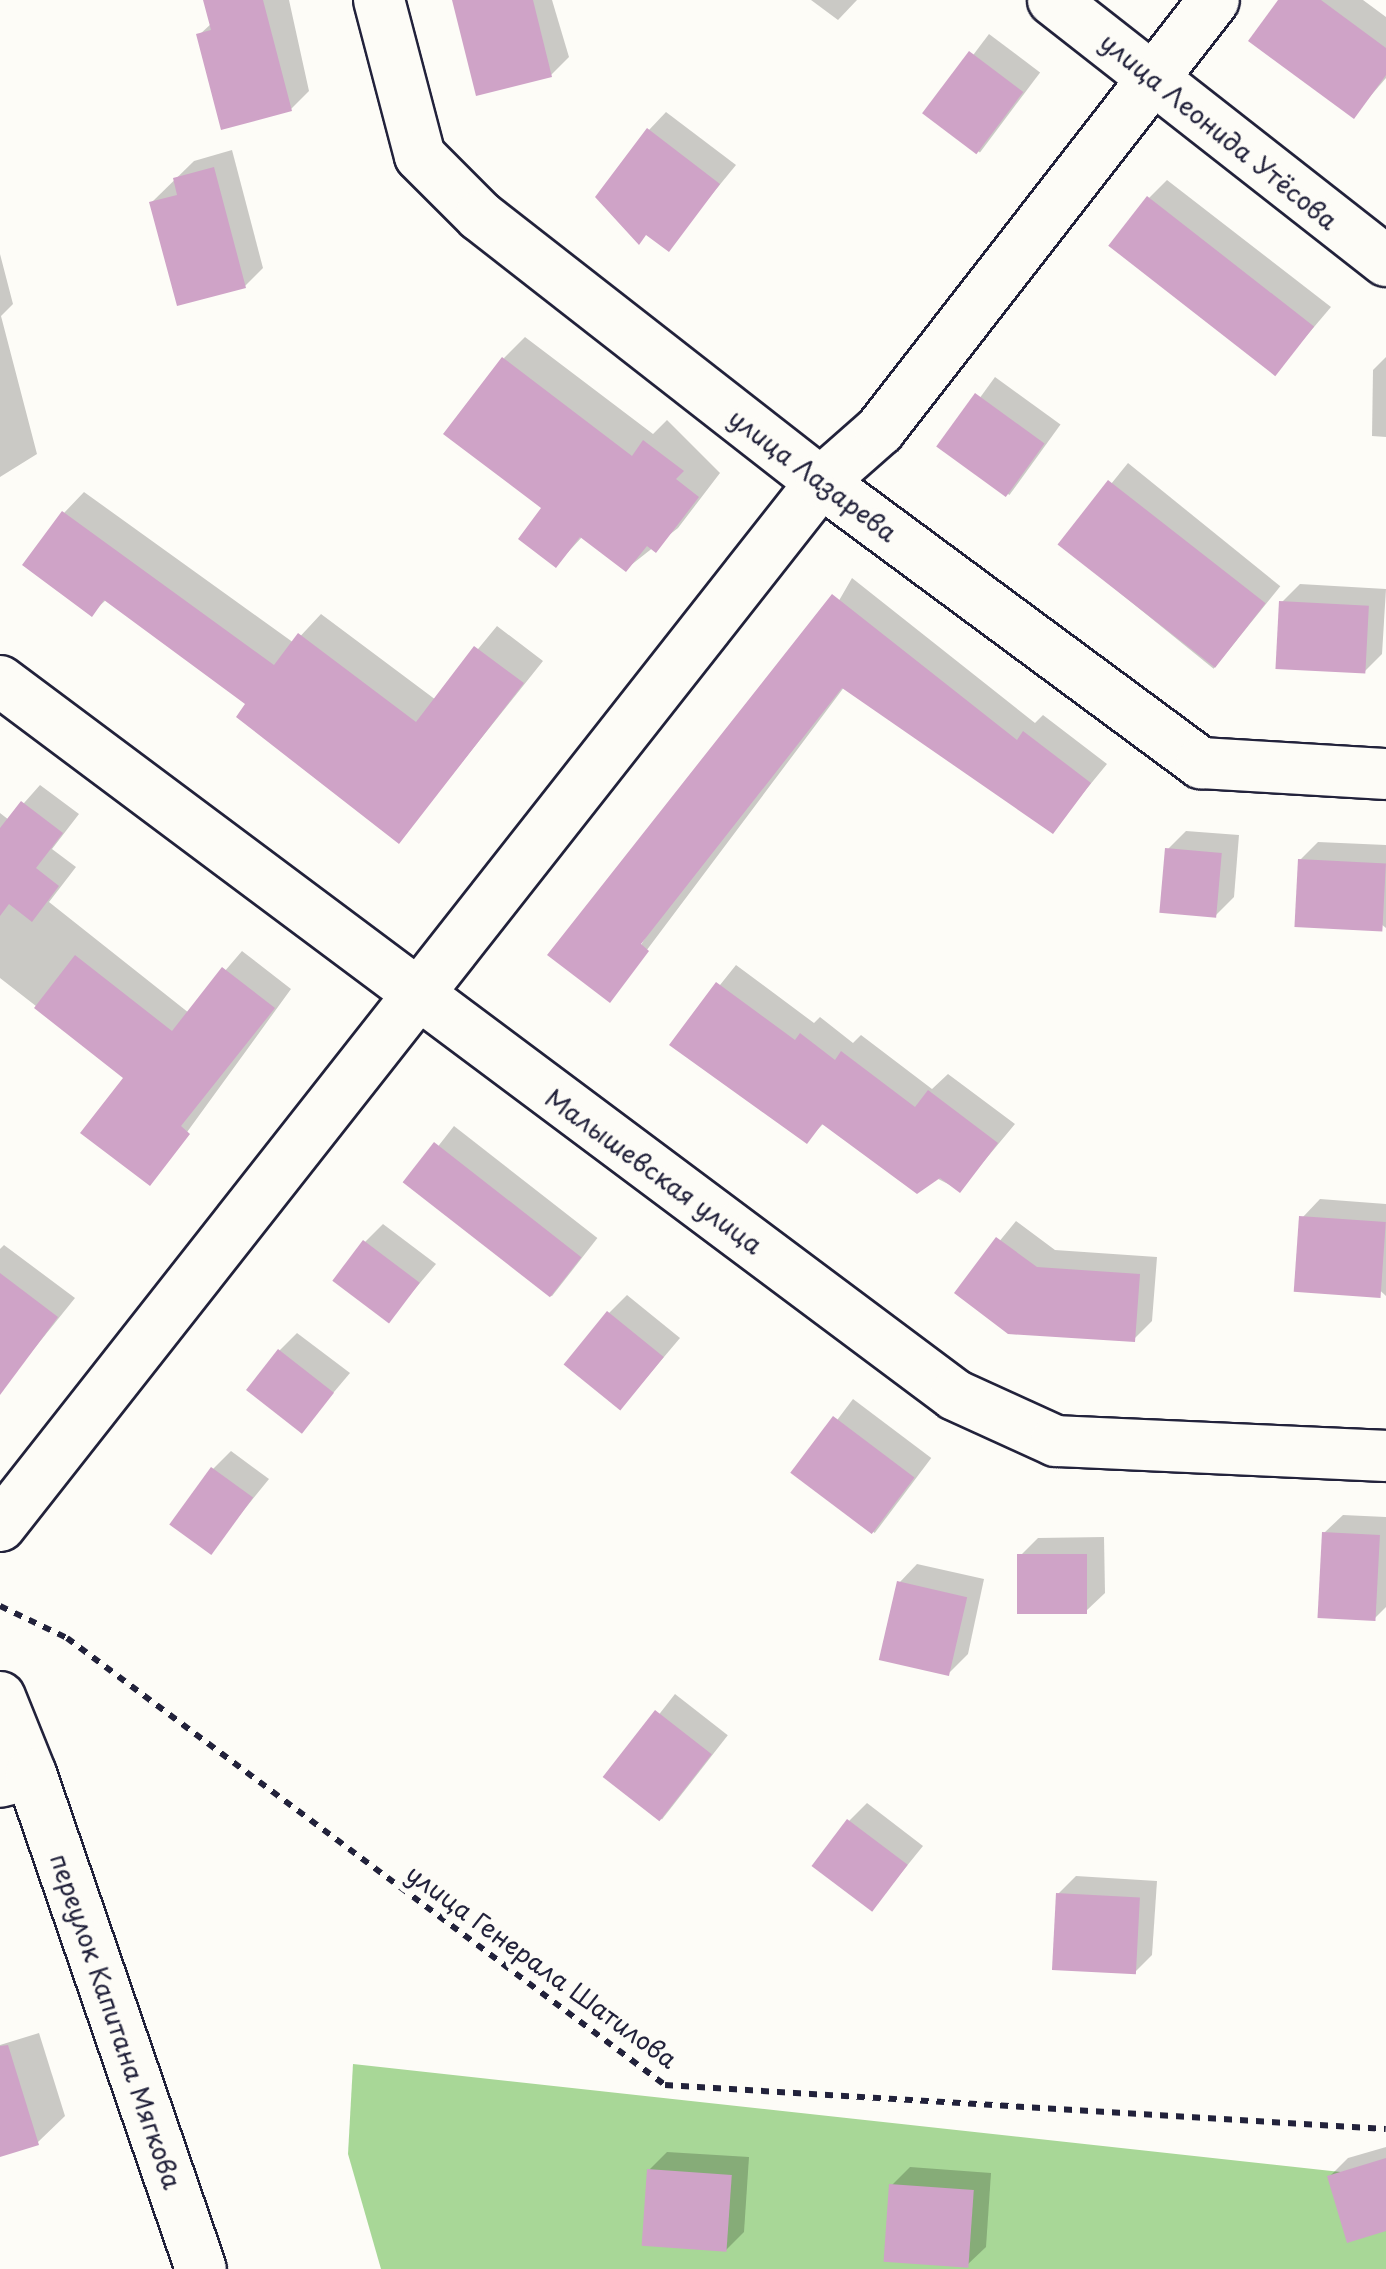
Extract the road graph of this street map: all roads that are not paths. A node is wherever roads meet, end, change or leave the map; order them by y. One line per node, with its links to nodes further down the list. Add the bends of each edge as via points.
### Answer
1 (379, 0): 6 (street, улица Лазарева, via 420,156 480,216)
2 (1053, 0): 4 (street, улица Леонида Утёсова)
3 (1214, 0): 4 (street)
4 (1157, 79): 5 (street, улица Леонида Утёсова); 6 (street, via 880,430)
5 (1386, 260)
6 (820, 482): 8 (street, улица Лазарева, via 1201,763); 9 (street)
7 (0, 681): 9 (street, Малышевская улица)
8 (1386, 774)
9 (417, 1000): 10 (street, Малышевская улица, via 955,1395 1056,1441); 11 (street)
10 (1386, 1456)
11 (0, 1526)
12 (0, 1697): 13 (street, переулок Капитана Мягкова)
13 (16, 1778): 14 (street, переулок Капитана Мягкова)
14 (200, 2269)

